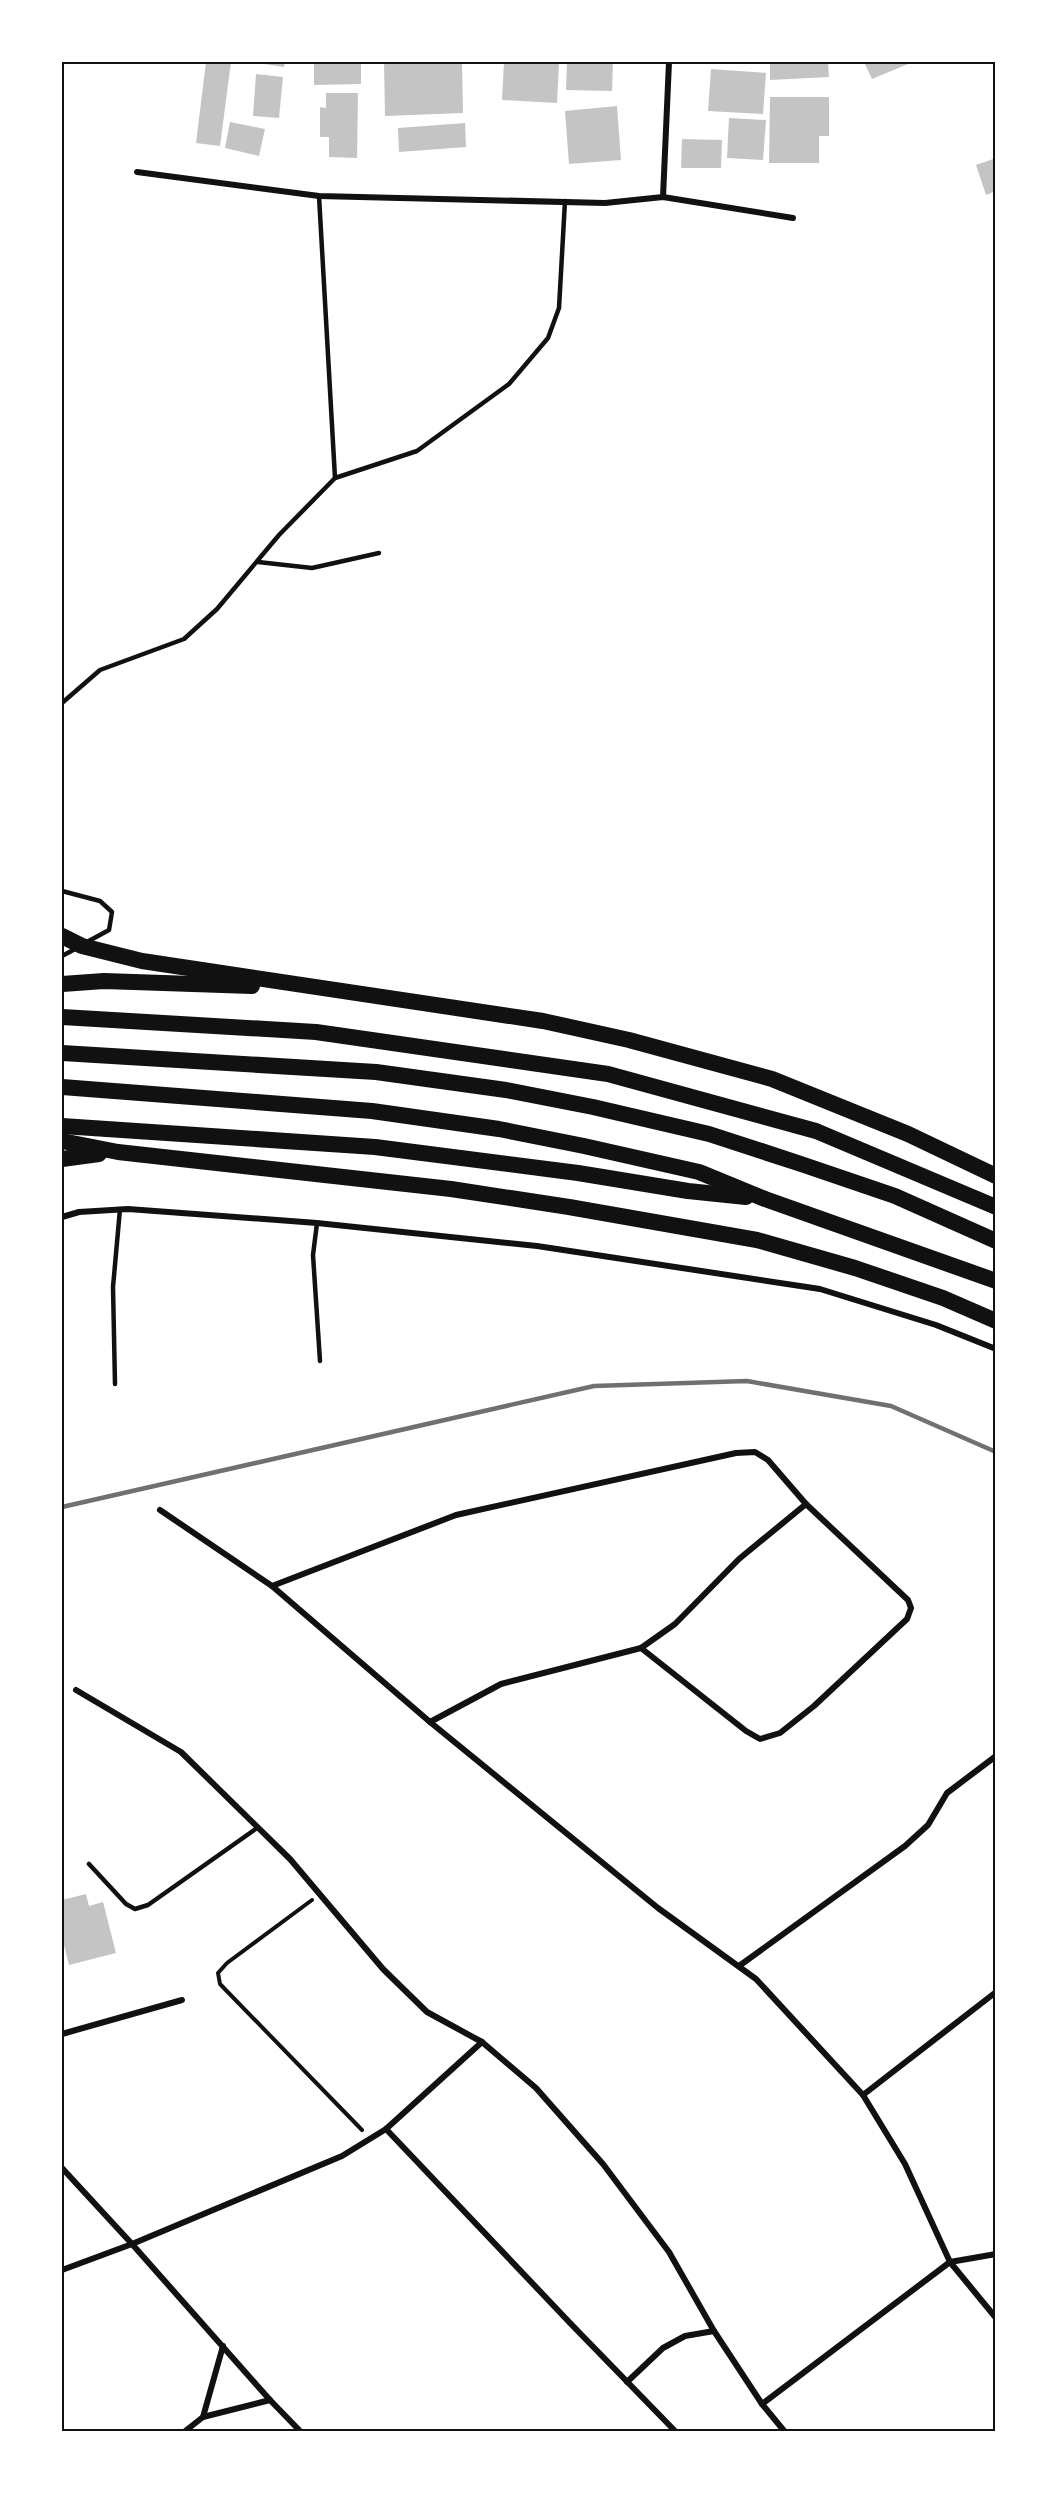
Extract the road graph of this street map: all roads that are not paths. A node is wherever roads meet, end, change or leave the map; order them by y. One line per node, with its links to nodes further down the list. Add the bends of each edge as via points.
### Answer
1 (669, 62): 4 (street)
2 (137, 172): 3 (street)
3 (319, 196): 5 (street); 7 (lane)
4 (663, 197): 5 (street, via 605,203); 6 (street)
5 (565, 201): 7 (lane, via 559,308 548,338 509,384 417,451)
6 (793, 218)
7 (335, 478): 9 (lane)
8 (379, 553): 9 (lane, via 312,568)
9 (258, 562): 10 (lane, via 217,609 184,639 100,670)
10 (62, 704)
11 (62, 891): 13 (lane, via 100,902 112,912 109,930)
12 (62, 936): 15 (highway, via 82,946 142,960)
13 (62, 956)
14 (62, 984): 15 (highway, via 104,981)
15 (327, 989): 23 (highway, via 543,1021 772,1079 908,1134)
16 (62, 1017): 25 (highway, via 316,1032 608,1074 816,1131)
17 (62, 1053): 29 (highway, via 376,1072 593,1107 709,1134 801,1164 896,1196)
18 (62, 1087): 24 (highway, via 372,1111 499,1129 699,1172)
19 (62, 1126): 24 (highway, via 375,1147)
20 (62, 1141): 21 (highway)
21 (118, 1152): 22 (highway); 31 (highway, via 451,1189 757,1240 855,1268)
22 (62, 1158)
23 (996, 1176)
24 (765, 1199): 30 (highway)
25 (996, 1208)
26 (120, 1209): 27 (street); 28 (street); 34 (lane, via 113,1287)
27 (62, 1217)
28 (318, 1222): 32 (street, via 537,1246 820,1288 936,1325); 33 (lane, via 313,1255)
29 (996, 1241)
30 (996, 1281)
31 (996, 1321)
32 (996, 1349)
33 (320, 1361)
34 (115, 1384)
35 (806, 1504): 37 (street, via 768,1460 755,1452 736,1453 456,1515); 38 (street, via 739,1559 675,1624); 38 (street, via 908,1600 911,1608 907,1619 814,1706 780,1734 760,1739)
36 (160, 1510): 37 (street)
37 (272, 1586): 40 (street)
38 (641, 1648): 40 (street, via 501,1684)
39 (76, 1690): 42 (street, via 181,1752)
40 (430, 1722): 44 (street, via 658,1908)
41 (996, 1756): 44 (street, via 947,1793 928,1825 905,1846)
42 (257, 1828): 43 (lane, via 148,1905 135,1909); 48 (street, via 290,1859 383,1969 427,2012)
43 (89, 1864)
44 (739, 1966): 49 (street, via 778,2000)
45 (996, 1992): 49 (street)
46 (182, 2000): 47 (street)
47 (62, 2034)
48 (482, 2042): 50 (street); 57 (street, via 536,2088 603,2164 669,2252)
49 (863, 2095): 54 (street, via 905,2164)
50 (386, 2129): 52 (street, via 305,2173); 59 (street)
51 (62, 2168): 52 (street)
52 (132, 2244): 55 (street); 58 (street)
53 (996, 2254): 54 (street)
54 (950, 2262): 56 (street); 61 (street)
55 (62, 2270)
56 (996, 2318)
57 (714, 2331): 59 (street, via 685,2336 663,2348); 61 (street)
58 (223, 2346): 60 (street); 62 (street)
59 (627, 2382): 65 (street)
60 (270, 2400): 62 (street); 64 (street)
61 (762, 2404): 66 (street)
62 (203, 2417): 63 (street)
63 (184, 2432)
64 (301, 2432)
65 (676, 2432)
66 (785, 2432)

